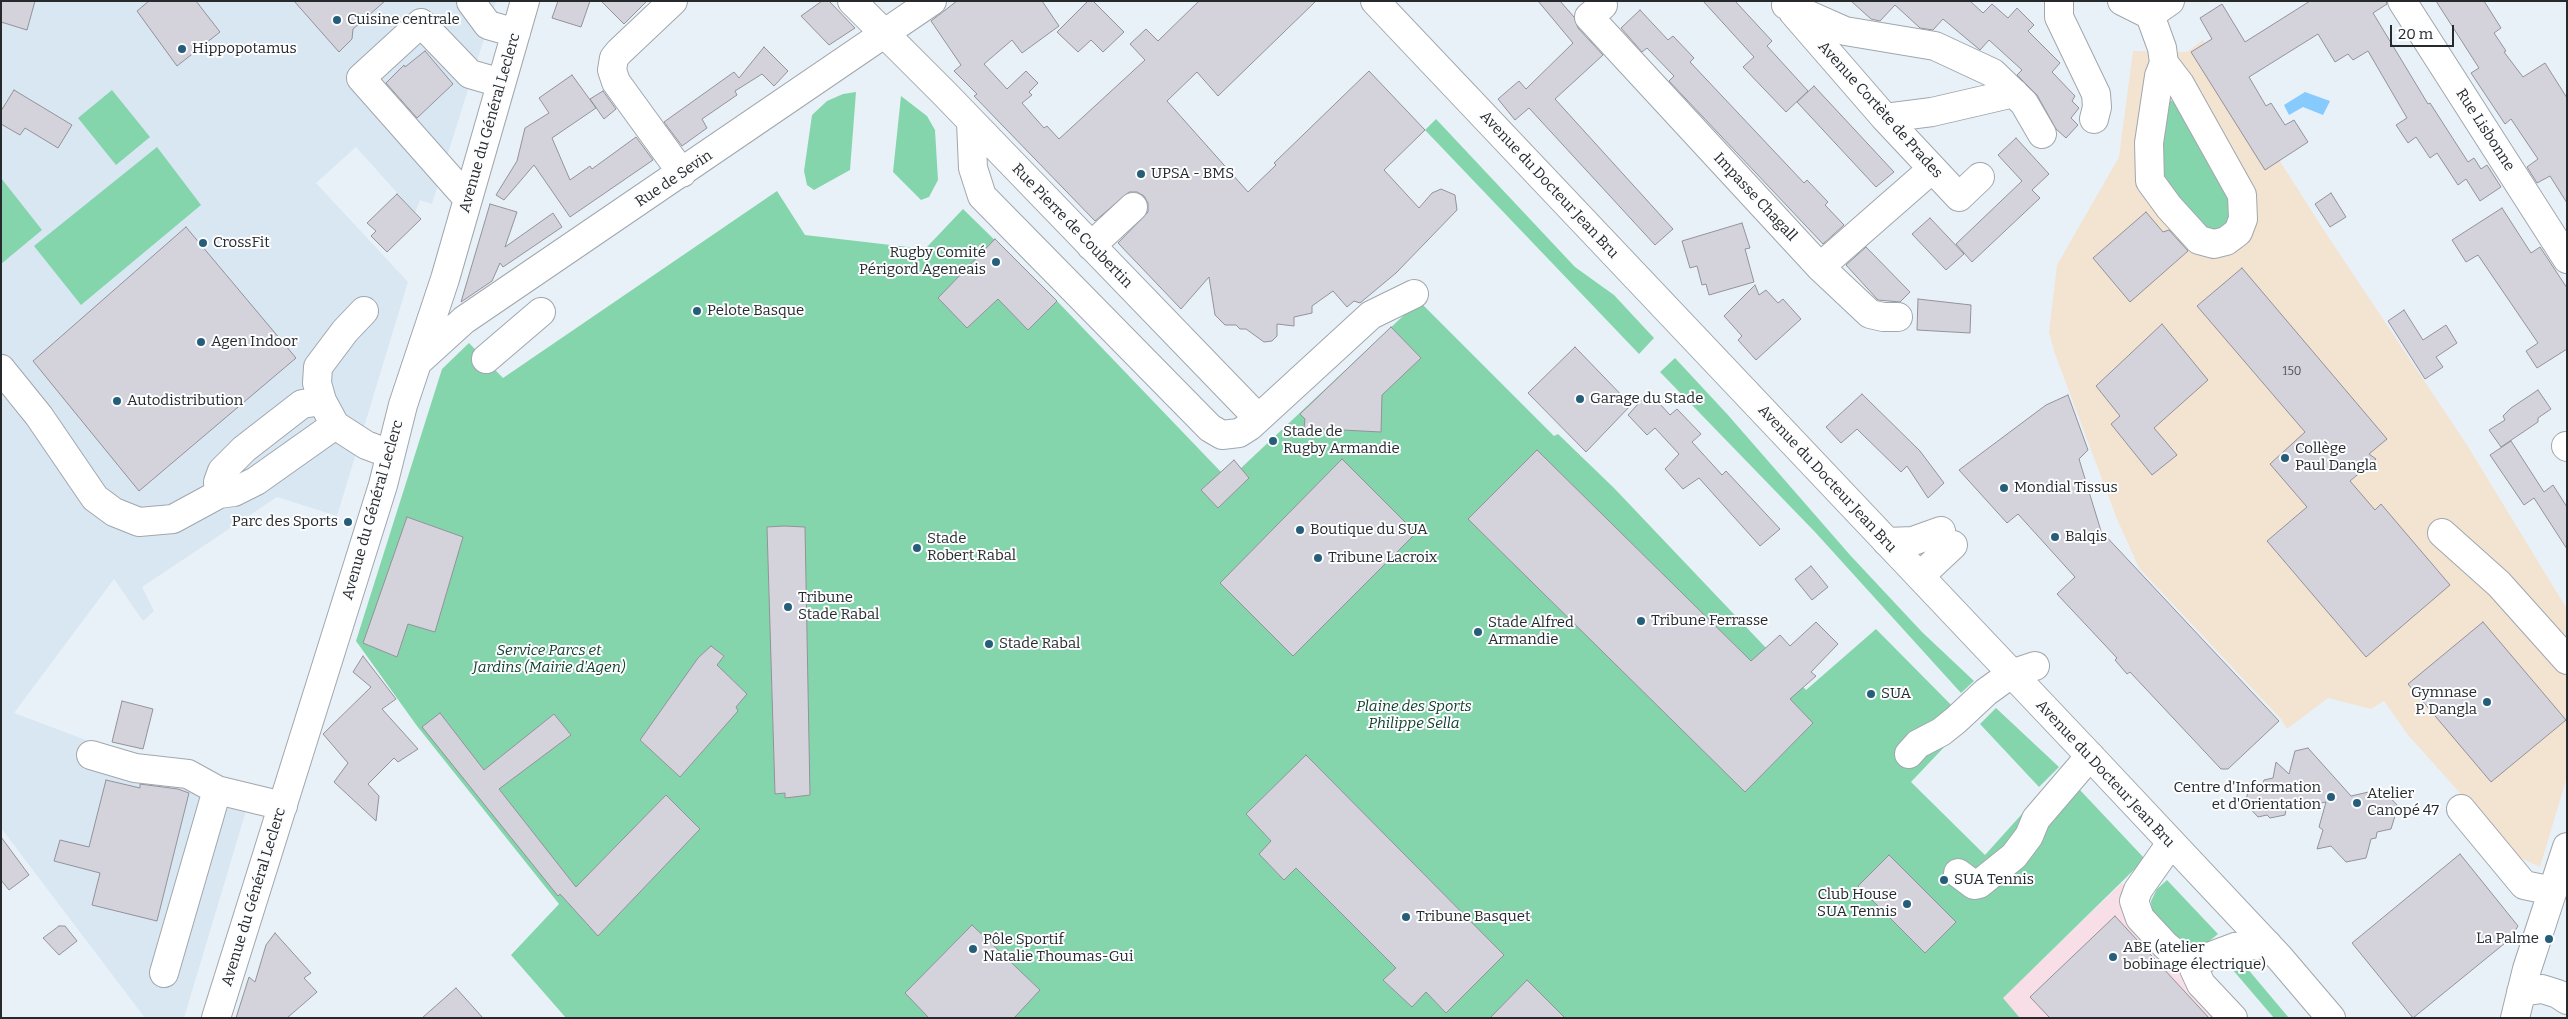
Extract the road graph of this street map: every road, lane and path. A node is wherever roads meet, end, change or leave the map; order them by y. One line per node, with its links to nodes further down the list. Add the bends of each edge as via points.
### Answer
1 (525, 1): 13 (street, Avenue du Général Leclerc)
2 (673, 1): 23 (street, via 619,52 612,70 616,82)
3 (852, 1): 14 (street, Rue Pierre de Coubertin)
4 (932, 1): 14 (street, Rue de Sevin)
5 (1375, 1): 43 (street, Avenue du Docteur Jean Bru)
6 (2059, 1): 19 (street, via 2059,17 2096,94)
7 (2122, 1): 11 (street)
8 (2402, 1): 28 (street, Rue Lisbonne)
9 (471, 2): 13 (street, via 488,25)
10 (1785, 3): 17 (street, via 1845,31 1935,46 1993,73); 18 (street, Avenue Cortète de Prades)
11 (2160, 8): 15 (street)
12 (1596, 11): 29 (street, Impasse Chagall)
13 (516, 33): 16 (street, Avenue du Général Leclerc)
14 (885, 34): 20 (street, Rue Pierre de Coubertin); 23 (street, Rue de Sevin)
15 (2164, 63): 15 (street, via 2159,76 2149,143 2150,181 2199,240 2214,244 2226,241 2238,232 2243,219 2242,195 2180,84)
16 (501, 84): 25 (street, Avenue du Général Leclerc); 25 (street, via 470,74 421,23 361,78)
17 (2014, 94): 18 (street, via 1932,112); 21 (street, via 2024,103)
18 (1885, 118): 22 (street, Avenue Cortète de Prades)
19 (2094, 119)
20 (971, 122): 27 (street, Rue Pierre de Coubertin); 38 (street, via 973,168 982,196 1040,257 1210,428 1222,435 1239,433)
21 (2042, 134)
22 (1932, 169): 24 (street, Avenue Cortète de Prades, via 1959,197); 29 (street)
23 (682, 173): 34 (street, Rue de Sevin, via 464,320)
24 (1980, 177)
25 (468, 199): 34 (street, Avenue du Général Leclerc)
26 (1137, 212): 27 (street)
27 (1096, 251): 38 (street, Rue Pierre de Coubertin)
28 (2567, 259)
29 (1820, 267): 33 (street, Impasse Chagall, via 1870,314)
30 (1414, 294): 38 (street, via 1371,315)
31 (364, 311): 37 (street, via 318,367 317,383)
32 (541, 312): 35 (street)
33 (1898, 317)
34 (419, 360): 40 (street, Avenue du Général Leclerc)
35 (486, 360)
36 (1, 369): 41 (street, via 39,416 86,487 114,512 139,522 173,520)
37 (322, 401): 39 (street); 41 (street, via 297,407 244,449 222,472 218,482)
38 (1258, 418)
39 (335, 425): 40 (street, via 366,445); 41 (street, via 256,481 234,492)
40 (390, 454): 51 (street, Avenue du Général Leclerc, via 383,486)
41 (219, 494)
42 (2442, 533): 45 (street, via 2499,584)
43 (1887, 542): 44 (street, Avenue du Docteur Jean Bru); 44 (street, via 1947,538)
44 (1920, 576): 46 (street, Avenue du Docteur Jean Bru)
45 (2567, 660)
46 (2023, 670): 47 (street, via 1986,692 1956,720 1918,744); 49 (street, Avenue du Docteur Jean Bru)
47 (1909, 754)
48 (91, 755): 50 (street, via 135,768 188,774)
49 (2090, 756): 53 (street, Avenue du Docteur Jean Bru); 55 (street, via 2036,820 2014,856 1979,884 1974,885)
50 (217, 790): 51 (street); 59 (street)
51 (283, 806): 62 (street, Avenue du Général Leclerc)
52 (2461, 810): 56 (street, via 2524,885)
53 (2170, 843): 57 (street, Avenue du Docteur Jean Bru); 58 (street, via 2134,901 2140,918 2166,946)
54 (2567, 847): 56 (street)
55 (1958, 872)
56 (2559, 884): 61 (street)
57 (2273, 951): 58 (street, via 2235,947); 64 (street, Avenue du Docteur Jean Bru, via 2293,996); 65 (street, Avenue du Docteur Jean Bru)
58 (2196, 962): 63 (street, via 2194,969 2201,984)
59 (164, 973)
60 (2567, 1000): 61 (street, via 2542,989)
61 (2518, 1005)
62 (216, 1018)
63 (2233, 1018)
64 (2309, 1018)
65 (2331, 1018)

